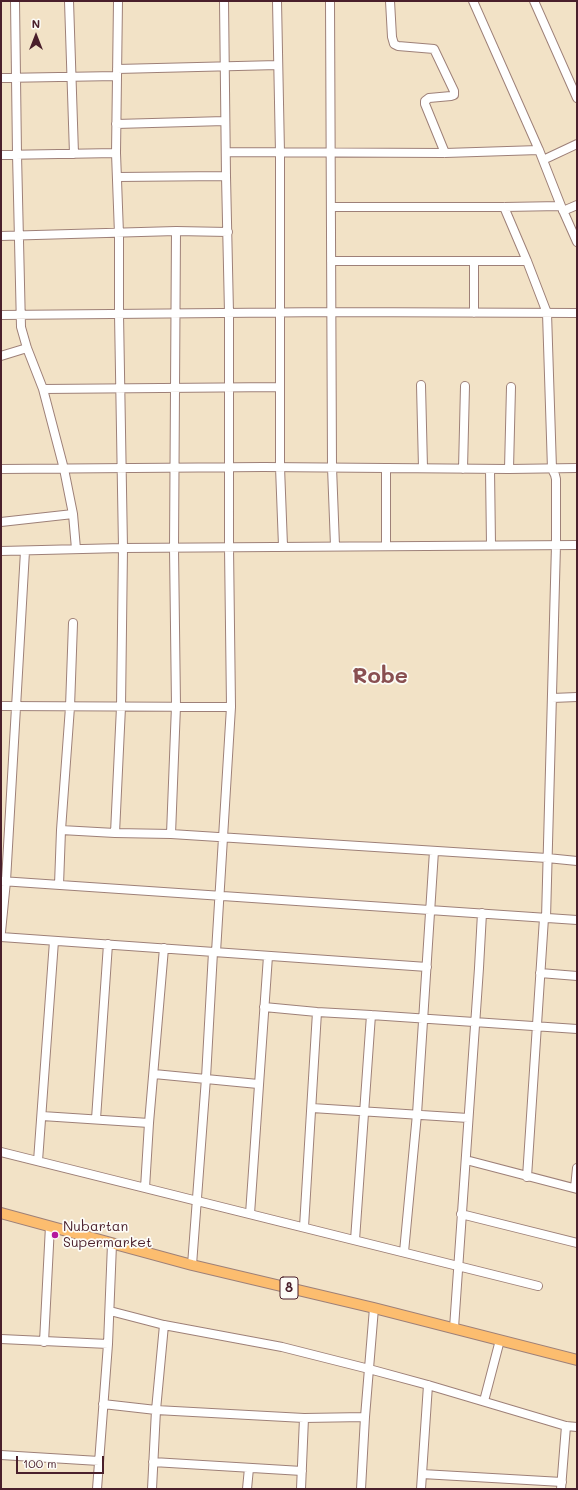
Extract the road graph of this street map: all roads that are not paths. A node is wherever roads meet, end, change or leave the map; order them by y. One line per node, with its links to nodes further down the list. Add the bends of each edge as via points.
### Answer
1 (14, 1): 15 (street)
2 (69, 1): 13 (street)
3 (118, 1): 12 (street)
4 (224, 1): 11 (street)
5 (277, 1): 10 (street)
6 (330, 1): 24 (street)
7 (390, 1): 25 (street, via 394,44 434,49 454,91 454,95 429,98 425,101)
8 (473, 1): 20 (street)
9 (534, 1): 16 (street)
10 (278, 65): 11 (street); 23 (street)
11 (225, 66): 12 (street); 17 (street)
12 (117, 72): 13 (street); 18 (street)
13 (72, 77): 15 (street); 27 (street)
14 (1, 78): 15 (street)
15 (16, 78): 26 (street)
16 (577, 98)
17 (225, 121): 18 (street); 21 (street)
18 (116, 124): 22 (street)
19 (577, 144): 29 (street)
20 (539, 150): 25 (street); 29 (street)
21 (226, 152): 23 (street); 30 (street)
22 (116, 153): 27 (street); 31 (street)
23 (280, 153): 24 (street); 45 (street)
24 (331, 153): 25 (street); 33 (street)
25 (445, 153)
26 (16, 154): 27 (street); 28 (street); 40 (street)
27 (74, 154)
28 (1, 155)
29 (543, 160): 35 (street)
30 (226, 176): 31 (street); 37 (street)
31 (117, 177): 38 (street)
32 (577, 205): 35 (street)
33 (331, 207): 34 (street); 42 (street)
34 (504, 207): 35 (street); 44 (street)
35 (562, 208): 41 (street)
36 (176, 232): 37 (street); 38 (street); 47 (street)
37 (228, 232): 48 (street)
38 (119, 234): 40 (street); 52 (street)
39 (1, 236): 40 (street)
40 (20, 236): 54 (street)
41 (577, 242)
42 (332, 261): 43 (street); 46 (street)
43 (474, 261): 44 (street); 49 (street)
44 (526, 261): 50 (street)
45 (280, 312): 46 (street); 48 (street); 60 (street)
46 (332, 312): 49 (street); 67 (street)
47 (175, 313): 48 (street); 52 (street); 62 (street)
48 (229, 313): 59 (street)
49 (474, 313): 50 (street)
50 (547, 313): 51 (street); 77 (street)
51 (577, 313)
52 (119, 314): 54 (street); 64 (street)
53 (1, 315): 54 (street)
54 (22, 315): 55 (street, via 21,327)
55 (27, 348): 56 (street); 63 (street)
56 (1, 356)
57 (421, 385): 71 (street)
58 (465, 386): 75 (street)
59 (229, 387): 60 (street); 62 (street); 65 (street)
60 (280, 387): 66 (street)
61 (511, 387): 78 (street)
62 (176, 388): 64 (street); 69 (street)
63 (43, 389): 64 (street); 74 (street)
64 (121, 389): 68 (street)
65 (229, 467): 66 (street); 69 (street); 87 (street)
66 (280, 467): 67 (street); 84 (street)
67 (332, 467): 70 (street); 85 (street)
68 (122, 468): 69 (street); 74 (street); 88 (street)
69 (175, 468): 89 (street)
70 (386, 468): 71 (street); 86 (street)
71 (423, 468): 75 (street)
72 (577, 468): 77 (street)
73 (1, 469): 74 (street)
74 (64, 469): 79 (street)
75 (463, 469): 76 (street)
76 (490, 469): 78 (street); 81 (street)
77 (552, 469): 78 (street); 82 (street, via 556,479)
78 (509, 470)
79 (73, 514): 80 (street); 90 (street)
80 (1, 522)
81 (492, 545): 82 (street); 86 (street)
82 (556, 545): 83 (street); 95 (street)
83 (577, 545)
84 (283, 546): 85 (street); 87 (street)
85 (335, 546): 86 (street)
86 (386, 546)
87 (229, 547): 89 (street); 101 (street)
88 (123, 548): 89 (street); 90 (street); 100 (street)
89 (174, 548): 97 (street)
90 (76, 549): 92 (street)
91 (1, 551): 92 (street)
92 (25, 551): 98 (street)
93 (73, 623): 99 (street)
94 (577, 697): 95 (street)
95 (552, 698): 107 (street)
96 (1, 706): 98 (street)
97 (176, 706): 100 (street); 101 (street); 104 (street)
98 (16, 707): 99 (street); 109 (street)
99 (70, 707): 100 (street); 102 (street)
100 (121, 707): 103 (street)
101 (231, 707): 105 (street)
102 (61, 830): 103 (street); 110 (street)
103 (115, 833): 104 (street)
104 (171, 834): 105 (street)
105 (223, 838): 106 (street); 111 (street)
106 (434, 851): 107 (street); 112 (street)
107 (547, 858): 108 (street); 114 (street)
108 (577, 862)
109 (4, 881): 110 (street); 116 (street)
110 (59, 885): 111 (street)
111 (219, 895): 112 (street); 121 (street)
112 (430, 910): 113 (street); 123 (street)
113 (482, 913): 114 (street); 130 (street)
114 (545, 918): 115 (street); 124 (street)
115 (577, 920)
116 (1, 932)
117 (1, 937): 118 (street)
118 (54, 940): 119 (street); 139 (street)
119 (108, 944): 120 (street); 141 (street)
120 (164, 948): 121 (street); 133 (street)
121 (214, 952): 122 (street); 134 (street)
122 (268, 956): 123 (street); 126 (street)
123 (427, 967): 129 (street)
124 (540, 974): 125 (street); 131 (street)
125 (577, 976)
126 (264, 1007): 127 (street); 135 (street)
127 (317, 1012): 128 (street); 136 (street)
128 (371, 1015): 129 (street); 137 (street)
129 (424, 1018): 130 (street); 138 (street)
130 (475, 1022): 131 (street); 140 (street)
131 (536, 1026): 132 (street); 147 (street)
132 (577, 1029)
133 (154, 1074): 134 (street); 142 (street)
134 (206, 1078): 135 (street); 150 (street)
135 (258, 1084): 152 (street)
136 (312, 1108): 137 (street); 155 (street)
137 (364, 1110): 138 (street); 156 (street)
138 (417, 1114): 140 (street); 159 (street)
139 (42, 1116): 141 (street); 145 (street)
140 (468, 1118): 144 (street)
141 (96, 1119): 142 (street)
142 (149, 1123): 148 (street)
143 (1, 1152): 145 (street)
144 (466, 1160): 147 (street); 153 (street)
145 (38, 1161): 148 (street)
146 (577, 1168): 149 (street)
147 (527, 1177): 149 (street)
148 (145, 1188): 150 (street)
149 (576, 1188)
150 (196, 1201): 152 (street); 160 (street)
151 (1, 1213): 154 (main road, 8)
152 (250, 1214): 155 (street)
153 (461, 1214): 157 (street); 161 (street)
154 (50, 1226): 158 (main road, 8); 169 (street)
155 (304, 1227): 156 (street)
156 (355, 1240): 159 (street)
157 (577, 1243)
158 (112, 1244): 160 (main road, 8); 164 (street)
159 (404, 1252): 161 (street)
160 (192, 1265): 163 (main road, 8)
161 (459, 1266): 162 (street); 166 (street)
162 (538, 1286)
163 (374, 1308): 166 (main road, 8); 172 (street)
164 (110, 1311): 165 (street); 170 (street)
165 (164, 1325): 172 (street, via 282,1347); 176 (street)
166 (454, 1328): 168 (main road, 8)
167 (1, 1340): 169 (street)
168 (500, 1340): 171 (main road, 8); 174 (street)
169 (44, 1342): 170 (street)
170 (108, 1344): 175 (street)
171 (577, 1360)
172 (369, 1369): 173 (street); 177 (street)
173 (428, 1385): 174 (street); 186 (street)
174 (484, 1401): 179 (street)
175 (103, 1404): 176 (street); 182 (street)
176 (156, 1410): 178 (street); 183 (street)
177 (365, 1417): 178 (street); 193 (street)
178 (304, 1418): 185 (street)
179 (566, 1426): 180 (street); 188 (street)
180 (577, 1427)
181 (1, 1455): 182 (street)
182 (99, 1461): 189 (street)
183 (153, 1462): 184 (street); 190 (street)
184 (249, 1468): 185 (street); 191 (street)
185 (302, 1471): 192 (street)
186 (422, 1474): 187 (street); 194 (street)
187 (509, 1480): 188 (street); 195 (street)
188 (562, 1485)
189 (97, 1489)
190 (152, 1489)
191 (247, 1489)
192 (301, 1489)
193 (362, 1489)
194 (421, 1489)
195 (508, 1489)

